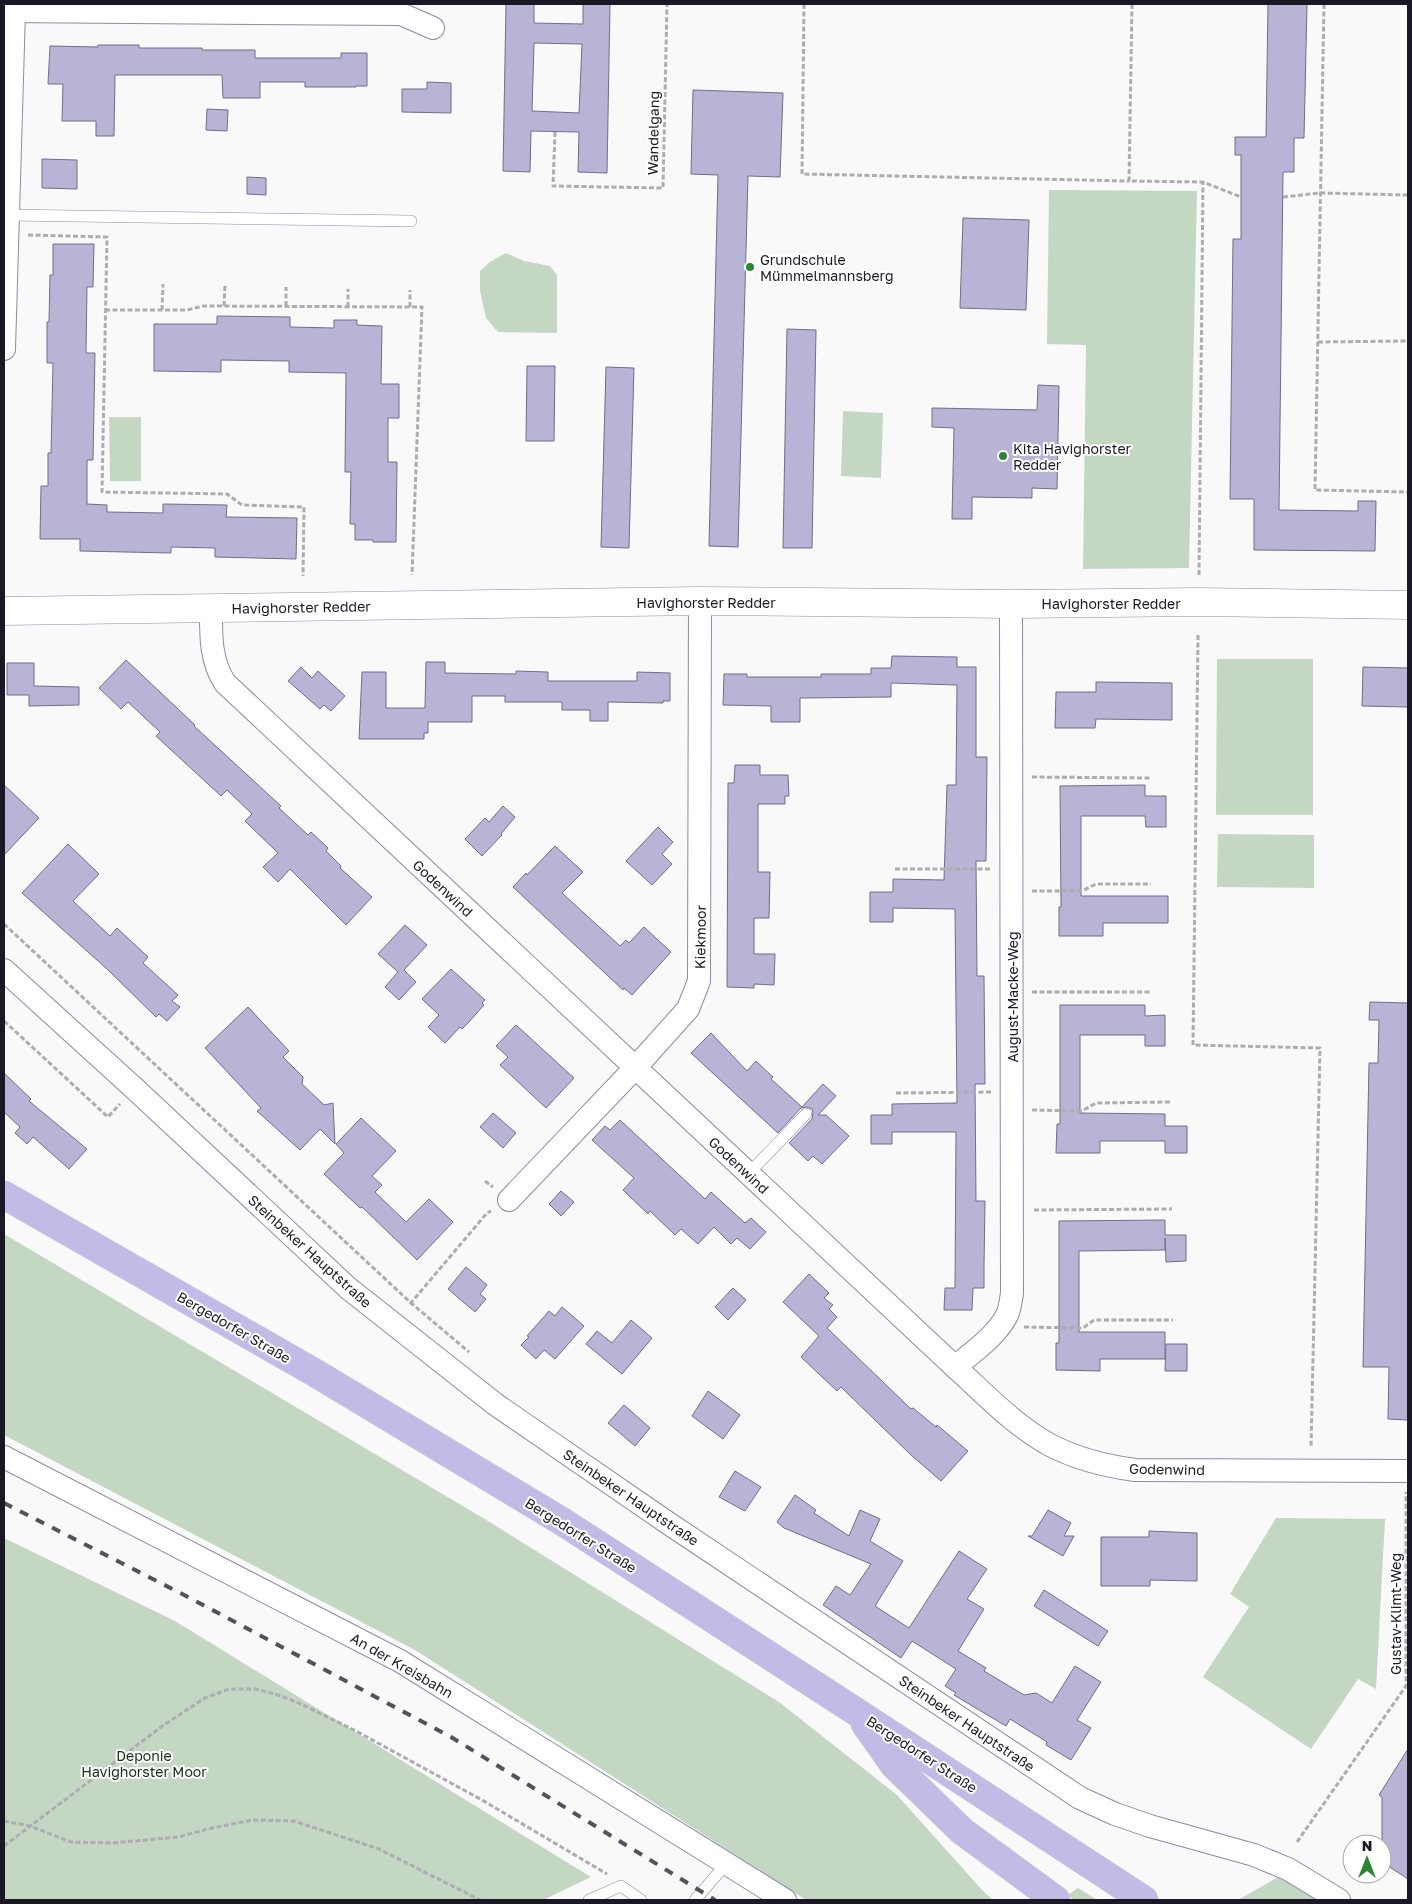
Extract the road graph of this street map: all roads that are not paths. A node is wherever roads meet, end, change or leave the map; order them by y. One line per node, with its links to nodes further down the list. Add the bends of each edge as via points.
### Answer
1 (9, 11): 2 (street, via 401,14); 4 (street)
2 (433, 28)
3 (411, 221): 4 (lane)
4 (8, 225): 5 (street)
5 (4, 349)
6 (700, 602): 7 (street, Havighorster Redder); 9 (street, Havighorster Redder); 12 (street, Kiekmoor, via 699,981 688,1009)
7 (1011, 604): 8 (street, Havighorster Redder); 17 (street, August-Macke-Weg, via 1012,1293 1008,1312 999,1327)
8 (1408, 605)
9 (211, 608): 10 (street, Havighorster Redder); 12 (street, Godenwind, via 214,661 225,683)
10 (4, 611)
11 (4, 970): 28 (street, Steinbeker Hauptstraße, via 348,1288 495,1404 668,1524 1080,1798 1150,1826 1254,1855 1288,1869)
12 (636, 1068): 14 (street, Godenwind); 16 (street, Kiekmoor)
13 (806, 1114): 14 (lane)
14 (748, 1174): 17 (street, Godenwind)
15 (4, 1195): 20 (main road, Bergedorfer Straße, via 317,1374 563,1522)
16 (508, 1200)
17 (955, 1367): 19 (street, Godenwind, via 1016,1421 1049,1444 1112,1467 1134,1470)
18 (4, 1457): 21 (street, An der Kreisbahn, via 400,1661)
19 (1407, 1471)
20 (855, 1710): 26 (main road, via 894,1765 962,1832); 27 (main road, Bergedorfer Straße)
21 (726, 1864): 24 (lane); 25 (street, An der Kreisbahn)
22 (589, 1900): 23 (lane, via 621,1886)
23 (641, 1900)
24 (695, 1900)
25 (785, 1900)
26 (1056, 1900)
27 (1144, 1900)
28 (1339, 1900)

